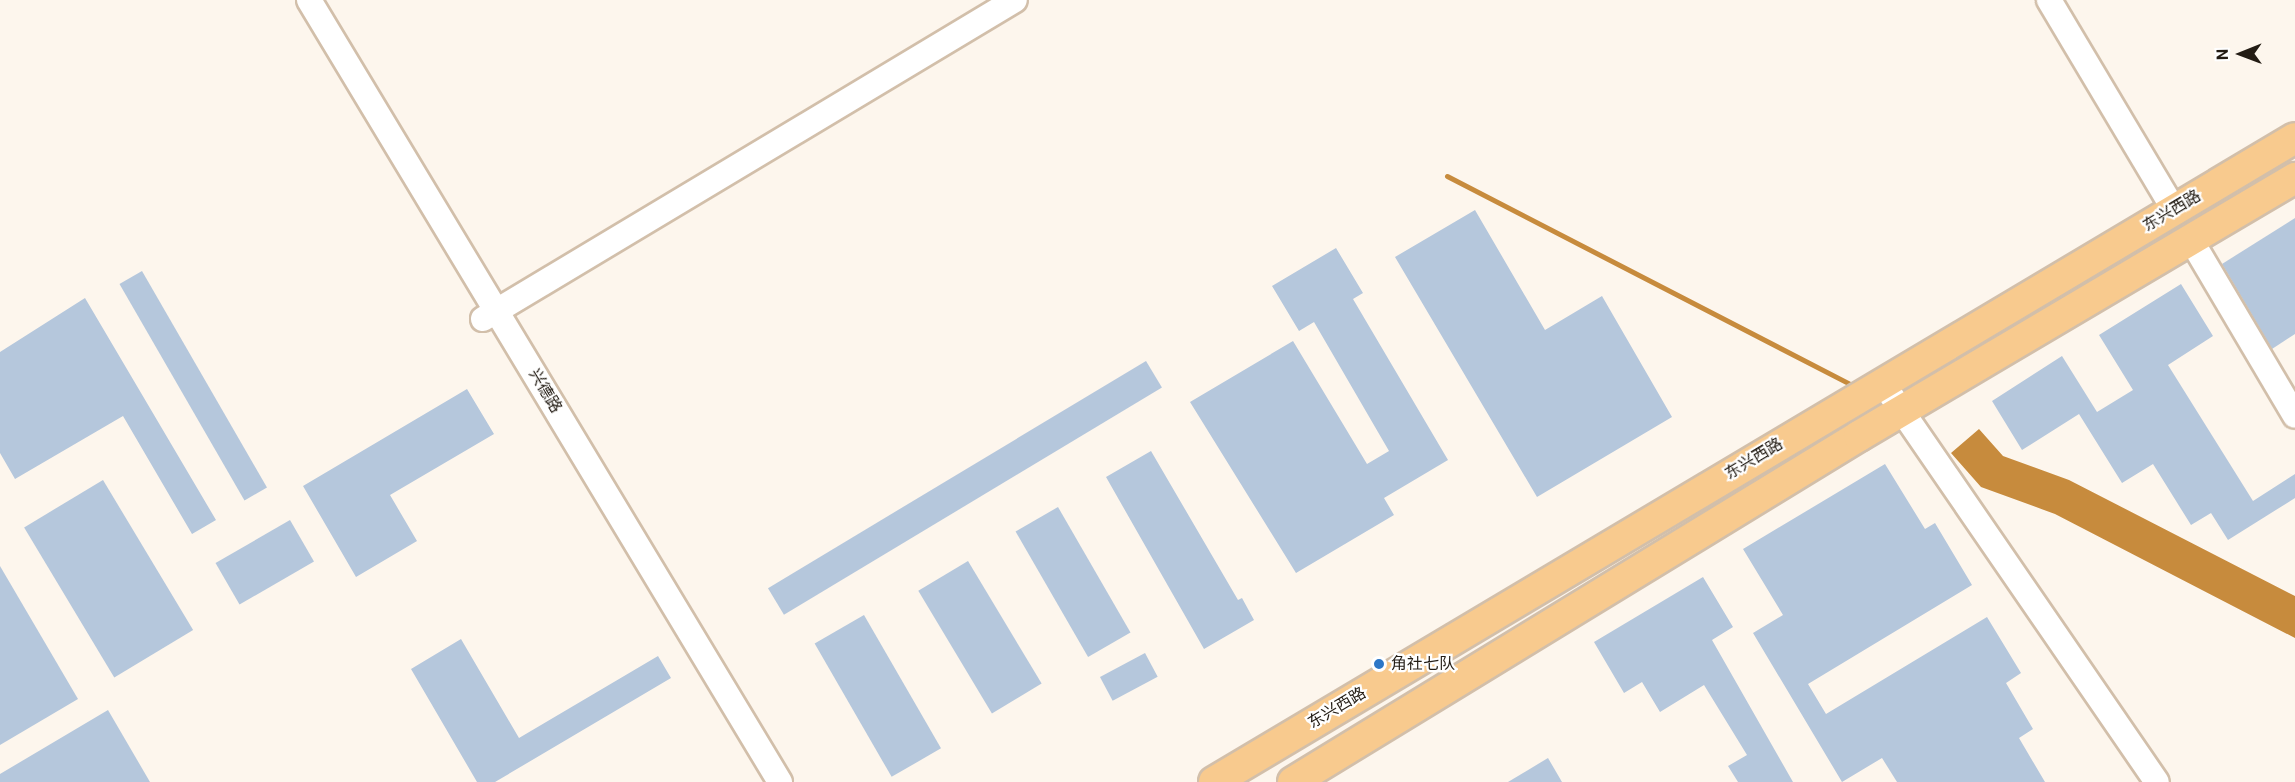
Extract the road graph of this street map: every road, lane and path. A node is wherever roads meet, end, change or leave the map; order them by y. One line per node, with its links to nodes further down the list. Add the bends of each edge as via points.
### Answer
1 (291, 0): 9 (street, 兴德路)
2 (309, 0): 9 (street, 兴德路)
3 (1015, 0): 9 (street)
4 (2049, 0): 7 (street)
5 (2295, 138): 7 (main road, 东兴西路)
6 (2295, 178): 8 (main road, 东兴西路)
7 (2174, 210): 10 (main road, 东兴西路)
8 (2190, 240): 11 (main road, 东兴西路); 12 (street)
9 (490, 315): 13 (street, 兴德路); 14 (street, 兴德路)
10 (1873, 388): 11 (street); 15 (main road, 东兴西路)
11 (1902, 411): 16 (main road, 东兴西路); 17 (street)
12 (2295, 416)
13 (762, 782)
14 (780, 782)
15 (1214, 782)
16 (1293, 782)
17 (2157, 782)

